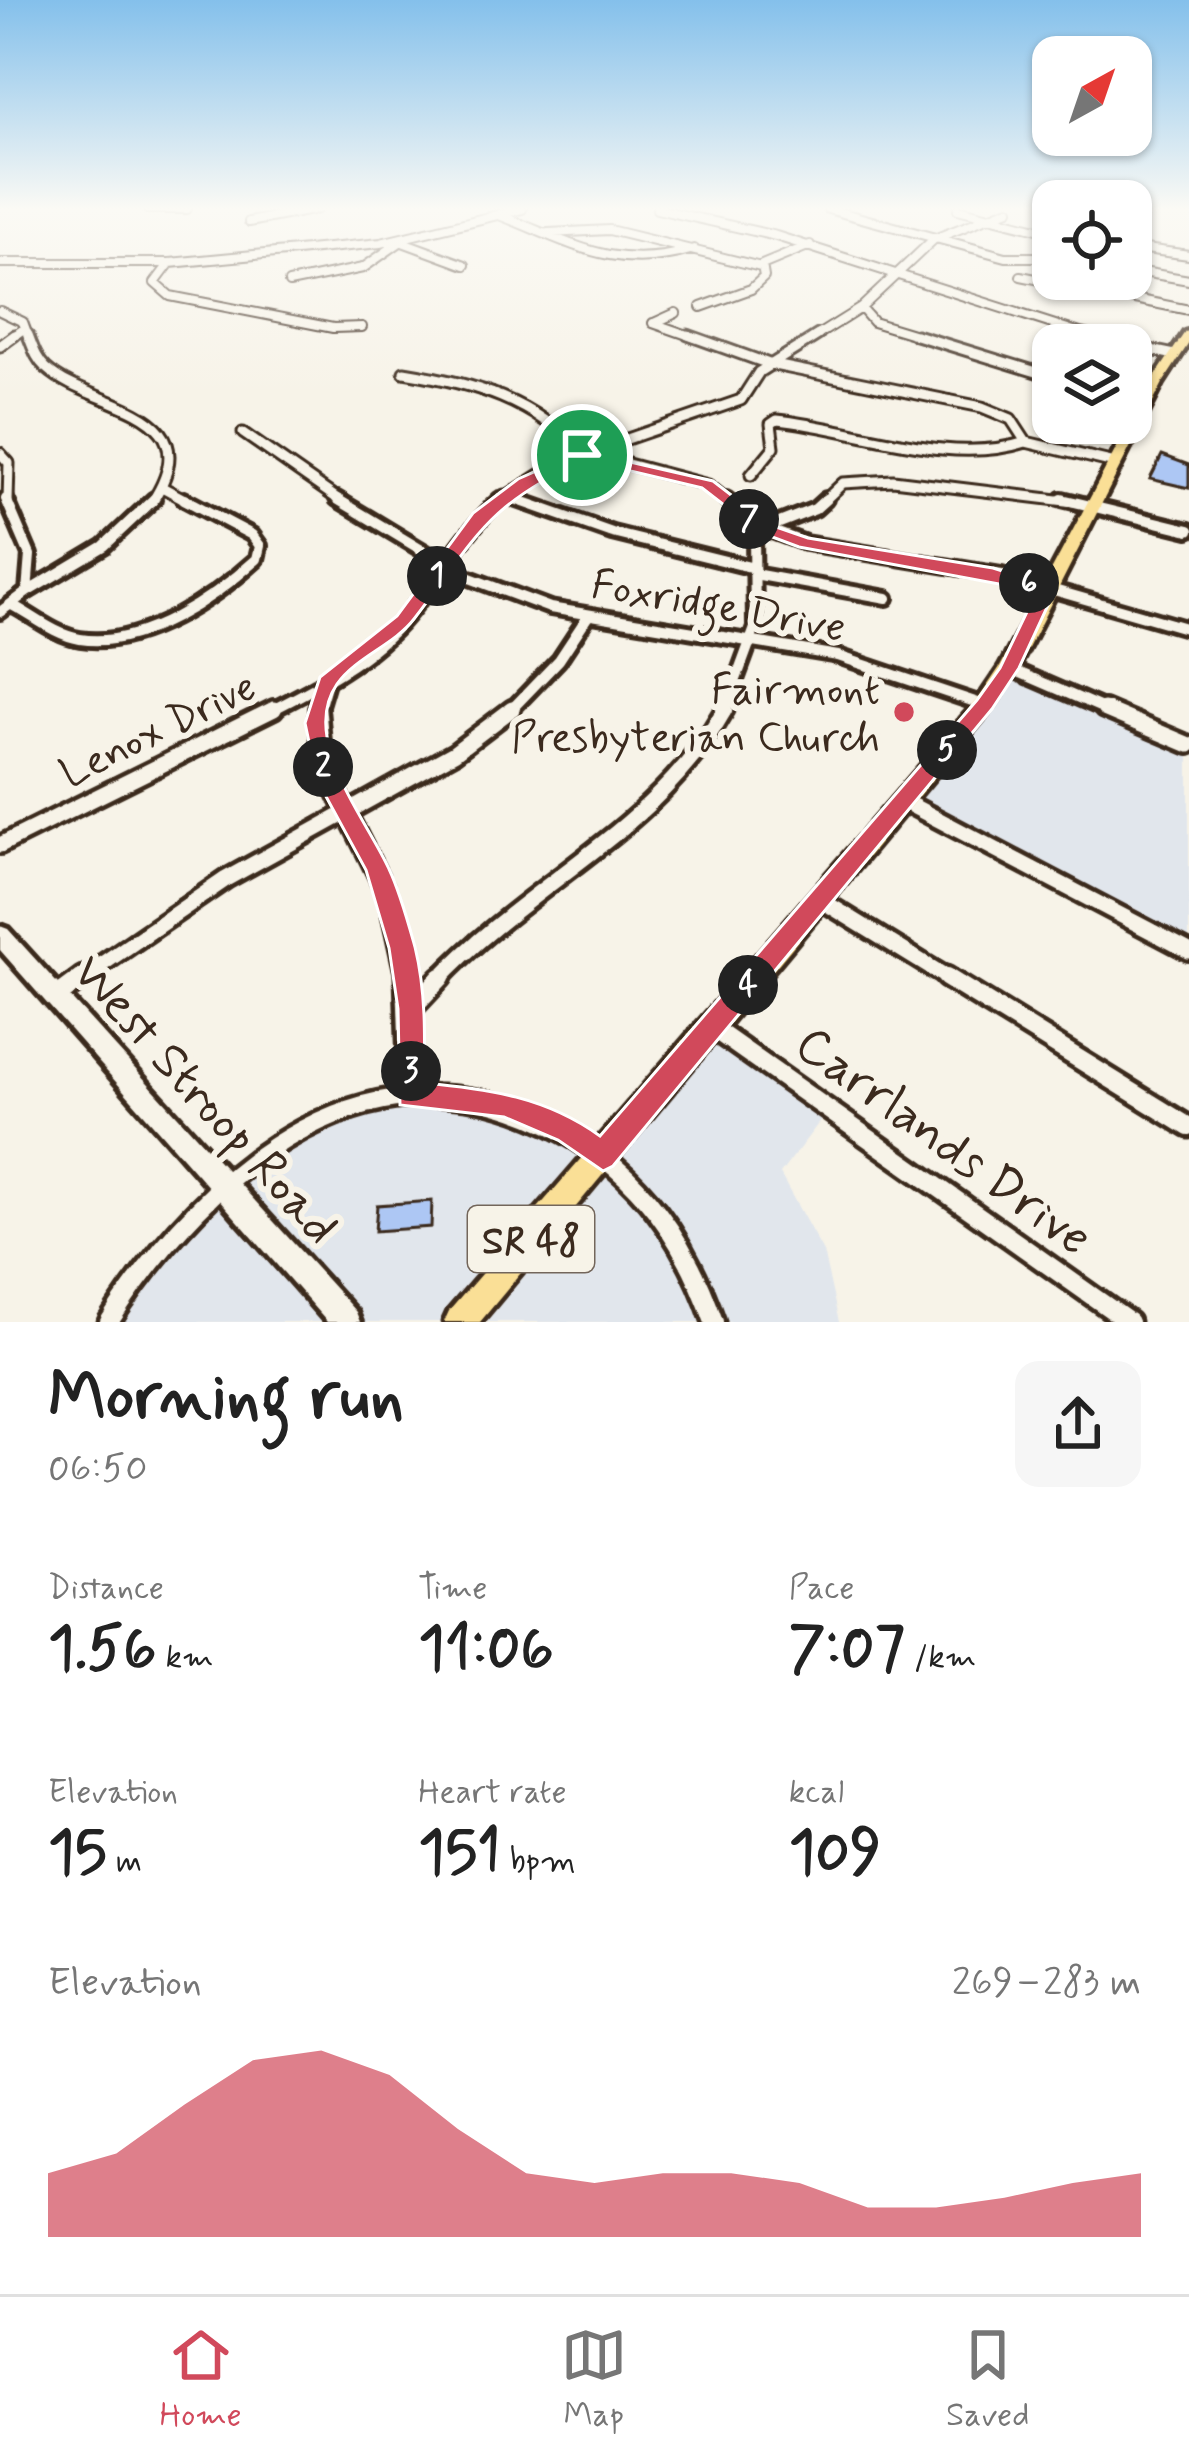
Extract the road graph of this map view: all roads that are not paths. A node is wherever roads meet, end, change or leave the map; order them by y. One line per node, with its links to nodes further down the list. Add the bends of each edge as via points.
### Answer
1 (164, 271): 19 (street, via 155,283 170,296)
2 (351, 271): 10 (street)
3 (762, 271): 11 (street, via 757,286)
4 (882, 271): 8 (street)
5 (904, 271): 8 (street, Lenox Drive)
6 (1152, 274): 9 (street)
7 (1022, 276): 13 (street)
8 (898, 277): 12 (street, Lenox Drive); 18 (street)
9 (1189, 280)
10 (290, 284)
11 (701, 307)
12 (861, 308): 16 (street, Lenox Drive); 17 (street)
13 (1189, 310)
14 (0, 311): 20 (street)
15 (676, 313): 25 (street, via 653,323)
16 (843, 320): 17 (street); 25 (street, Lenox Drive)
17 (873, 322): 26 (street)
18 (1041, 324)
19 (362, 327)
20 (25, 328): 22 (street); 36 (street, via 48,370 154,425 167,447)
21 (1189, 334): 24 (main road, SR 48)
22 (0, 346)
23 (1152, 351): 24 (street)
24 (1175, 355): 28 (main road, SR 48)
25 (770, 364): 30 (street, via 982,407 1011,419); 33 (street, Lenox Drive, via 741,400)
26 (1032, 371)
27 (404, 372): 33 (street, via 523,405)
28 (1152, 383)
29 (243, 433): 41 (street, Foxridge Drive)
30 (1026, 442): 34 (street); 35 (street, via 974,453 773,421 774,448)
31 (1122, 444): 34 (main road, SR 48)
32 (0, 454): 44 (street, via 10,463 8,510 30,555)
33 (586, 454): 37 (street, Lenox Drive); 39 (street, via 708,485)
34 (1114, 464): 38 (main road, SR 48)
35 (751, 475)
36 (162, 487): 44 (street, via 118,536); 46 (street, via 252,535 257,559 121,638 71,636)
37 (504, 495): 41 (street, Lenox Drive); 42 (street)
38 (1090, 508): 39 (street, via 1040,494 854,481 836,486 807,514); 40 (street); 43 (main road, SR 48)
39 (764, 529): 42 (street, via 752,536); 43 (street)
40 (1189, 530)
41 (444, 566): 47 (street, Foxridge Drive, via 528,602); 51 (street, Lenox Drive, via 404,620)
42 (754, 571): 45 (street); 49 (street)
43 (1047, 588): 48 (street); 50 (main road, SR 48)
44 (28, 592): 46 (street)
45 (886, 598)
46 (6, 609)
47 (587, 616): 49 (street, Foxridge Drive); 55 (street, via 547,676 493,728 416,780)
48 (1187, 629)
49 (752, 641): 52 (street, Foxridge Drive, via 877,666); 61 (street, via 720,720 663,795 603,850 470,946)
50 (1009, 668): 52 (main road, SR 48); 53 (street)
51 (327, 682): 55 (street, via 317,742); 56 (street, Lenox Drive)
52 (984, 705): 54 (main road, SR 48)
53 (1189, 745)
54 (904, 802): 57 (main road, SR 48); 59 (street)
55 (346, 812): 60 (street, via 168,915); 61 (street, via 388,896)
56 (0, 845)
57 (820, 900): 62 (main road, SR 48); 64 (street)
58 (0, 935): 60 (main road, West Stroop Road)
59 (1189, 952)
60 (56, 997): 66 (main road, West Stroop Road)
61 (411, 1009): 63 (street)
62 (711, 1027): 65 (main road, SR 48); 71 (street, Carrlands Drive)
63 (410, 1095): 65 (street, via 505,1103 568,1130); 66 (street, via 308,1125)
64 (1189, 1127)
65 (603, 1156): 69 (main road, SR 48); 70 (street, via 661,1210)
66 (221, 1183): 67 (street, via 171,1228); 68 (main road, West Stroop Road)
67 (110, 1322)
68 (346, 1322)
69 (460, 1322)
70 (713, 1322)
71 (1129, 1322)

